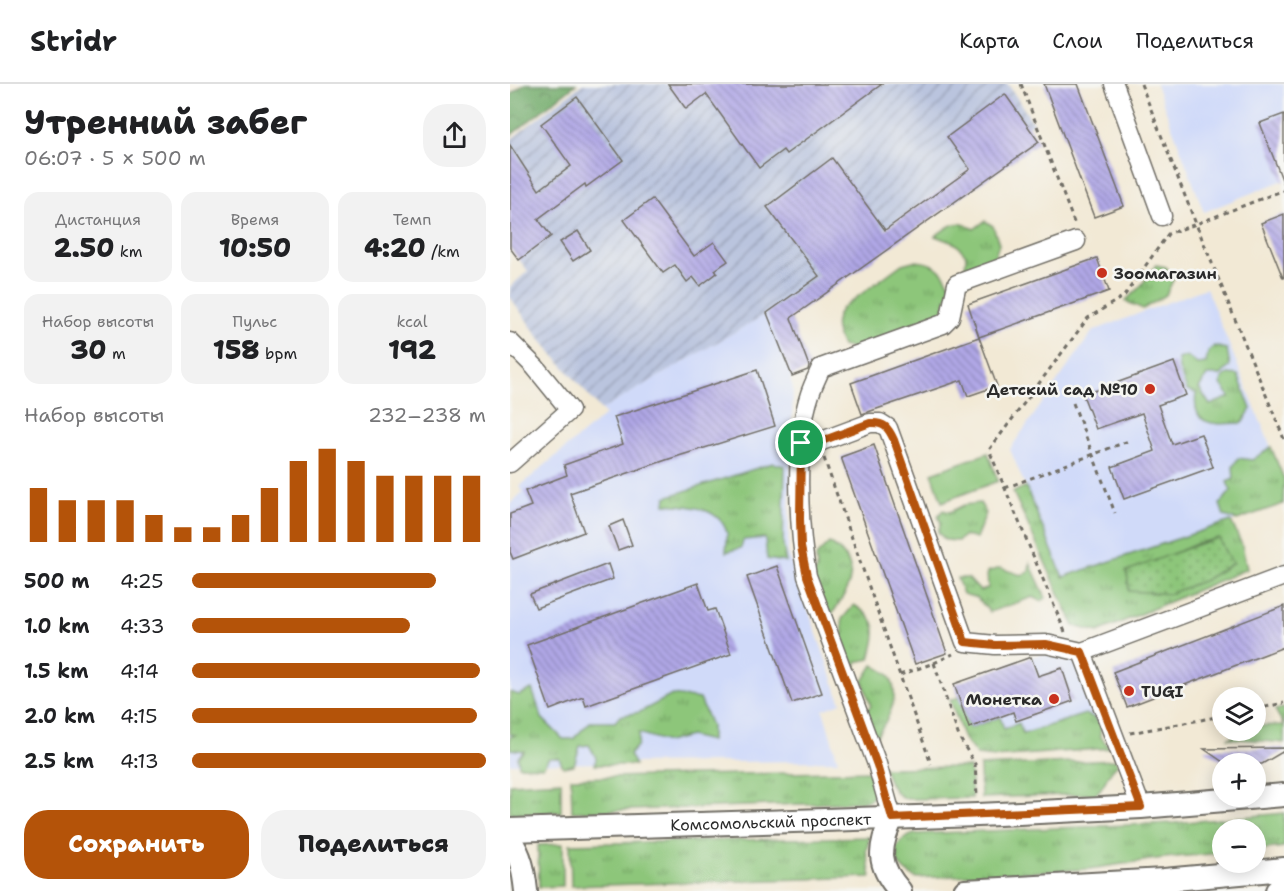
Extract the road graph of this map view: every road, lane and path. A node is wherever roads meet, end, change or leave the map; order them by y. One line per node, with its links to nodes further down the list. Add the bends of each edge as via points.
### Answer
1 (1021, 84): 7 (path)
2 (1114, 84): 5 (lane)
3 (1141, 84): 6 (path)
4 (1284, 190): 6 (path)
5 (1162, 216)
6 (1196, 224): 10 (path); 15 (path, via 1168,234 1124,296 1088,318 989,450)
7 (1077, 236): 12 (lane, via 957,284 950,317 944,324 821,368 809,395)
8 (510, 342): 14 (lane, via 570,410)
9 (1073, 403): 13 (path)
10 (1284, 439)
11 (1131, 440): 13 (path)
12 (804, 446): 18 (lane, via 870,423 888,428); 21 (path); 30 (lane, via 800,519 807,576 877,765)
13 (1092, 455): 15 (path); 16 (path)
14 (510, 463)
15 (1005, 488): 19 (path)
16 (1114, 513)
17 (1284, 576): 19 (lane)
18 (965, 642): 19 (lane, via 1046,644); 20 (path, via 952,656)
19 (1077, 651): 25 (lane)
20 (934, 663): 21 (path); 28 (path, via 959,737 975,764)
21 (900, 675): 26 (path)
22 (1284, 703): 23 (path)
23 (1266, 707)
24 (1212, 718): 25 (path)
25 (1114, 736): 29 (lane)
26 (931, 764)
27 (1284, 795): 29 (main road, Комсомольский проспект)
28 (977, 798)
29 (1141, 807): 30 (main road, Комсомольский проспект)
30 (892, 818): 31 (main road, Комсомольский проспект); 38 (main road, via 880,852 884,869)
31 (510, 830)
32 (510, 840): 37 (main road, via 521,861)
33 (1284, 869): 34 (main road)
34 (1164, 880): 36 (main road); 40 (main road)
35 (1284, 885): 41 (main road)
36 (1024, 890): 39 (main road)
37 (526, 891)
38 (900, 891)
39 (964, 891)
40 (1204, 891)
41 (1277, 891)

